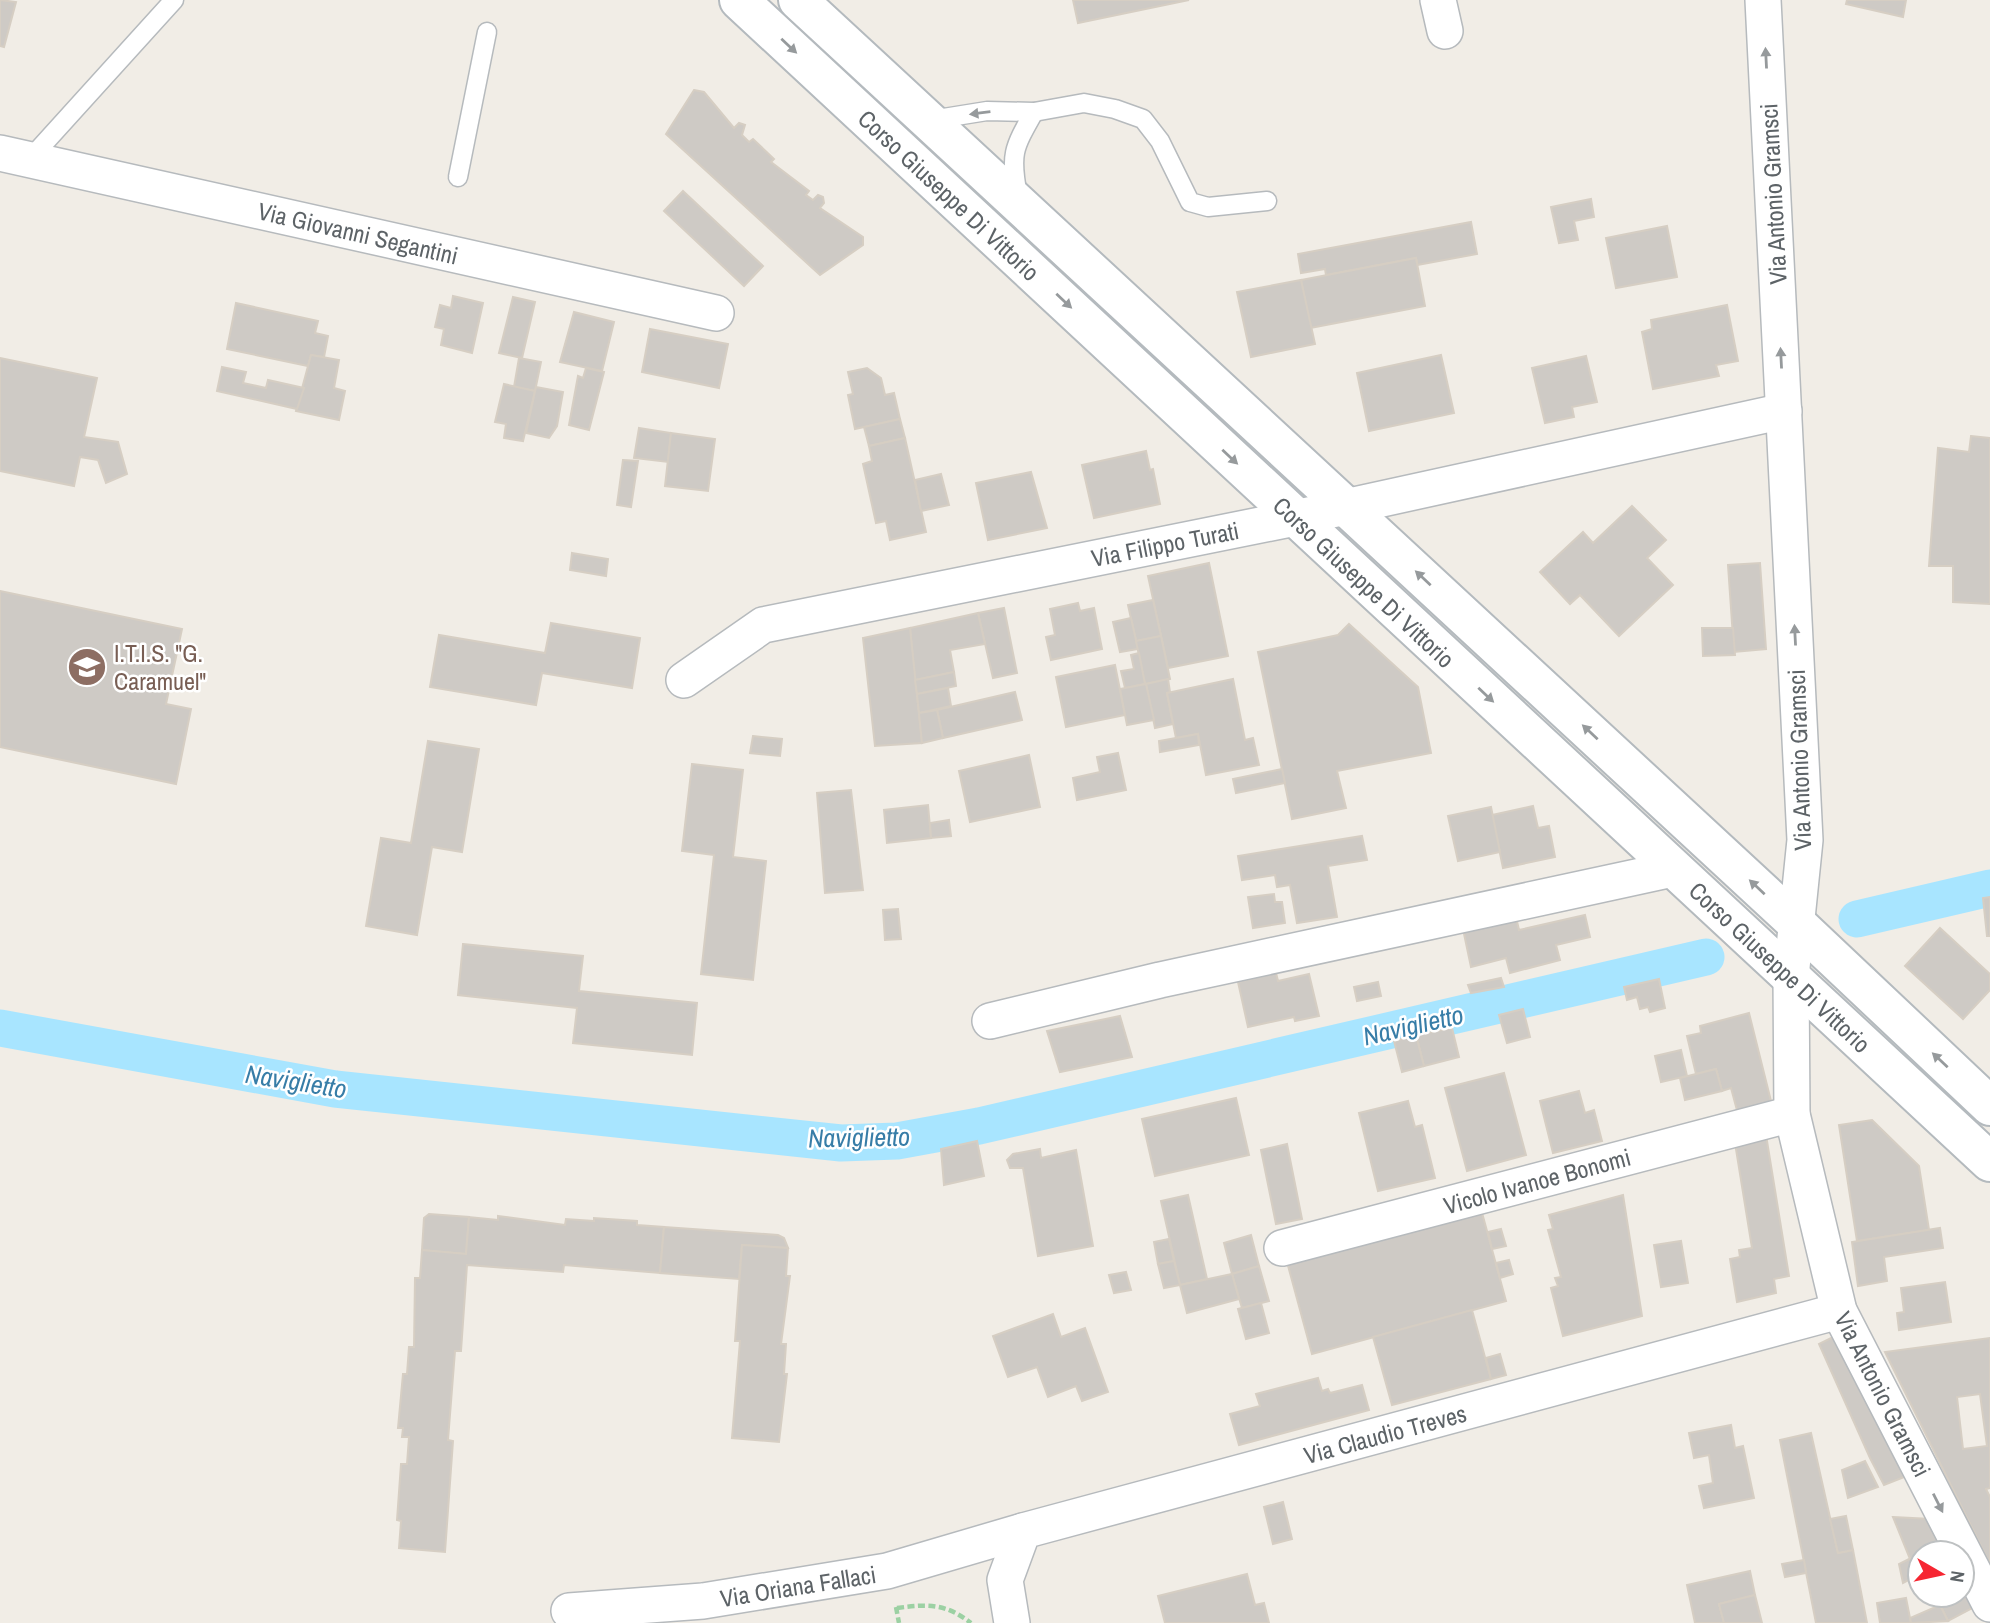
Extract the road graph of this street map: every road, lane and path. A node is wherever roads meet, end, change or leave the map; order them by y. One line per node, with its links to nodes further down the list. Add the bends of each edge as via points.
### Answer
1 (174, 0): 8 (lane)
2 (739, 0): 15 (main road, Corso Giuseppe Di Vittorio, one-way to 15)
3 (798, 0): 7 (main road, Corso Giuseppe Di Vittorio)
4 (1763, 0): 13 (street, Via Antonio Gramsci, one-way to 4)
5 (487, 32): 9 (lane)
6 (1034, 112): 7 (lane, one-way to 7, via 986,111); 10 (lane, via 1084,103 1143,119 1160,141 1190,202 1208,207); 11 (lane, via 1016,143 1012,163)
7 (928, 121): 11 (main road, Corso Giuseppe Di Vittorio)
8 (15, 157): 12 (street, Via Giovanni Segantini)
9 (458, 177)
10 (1266, 201)
11 (1020, 206): 14 (main road, Corso Giuseppe Di Vittorio)
12 (716, 313)
13 (1784, 411): 14 (street, Via Filippo Turati); 18 (street, Via Antonio Gramsci, one-way to 13, via 1805,840)
14 (1346, 506): 15 (street, Via Filippo Turati); 18 (main road, Corso Giuseppe Di Vittorio, one-way to 14)
15 (1295, 518): 16 (street, Via Filippo Turati, via 763,625); 17 (main road, Corso Giuseppe Di Vittorio, one-way to 17)
16 (684, 680)
17 (1673, 869): 19 (main road, Corso Giuseppe Di Vittorio); 20 (street)
18 (1796, 923): 19 (street, Via Antonio Gramsci); 21 (main road, Corso Giuseppe Di Vittorio, one-way to 18)
19 (1791, 977): 22 (street, Via Antonio Gramsci); 23 (main road, Corso Giuseppe Di Vittorio)
20 (990, 1021)
21 (1990, 1106)
22 (1792, 1114): 24 (street, Vicolo Ivanoe Bonomi); 25 (street, Via Antonio Gramsci)
23 (1990, 1162)
24 (1282, 1248)
25 (1839, 1311): 26 (street, Via Claudio Treves); 27 (street, Via Antonio Gramsci, one-way to 27)
26 (1023, 1531): 28 (street, Via Oriana Fallaci, via 887,1571 703,1601); 31 (street, via 1005,1580)
27 (1990, 1604)
28 (569, 1611)
29 (899, 1623): 30 (path, via 896,1608 931,1604)
30 (971, 1623)
31 (1012, 1623)

